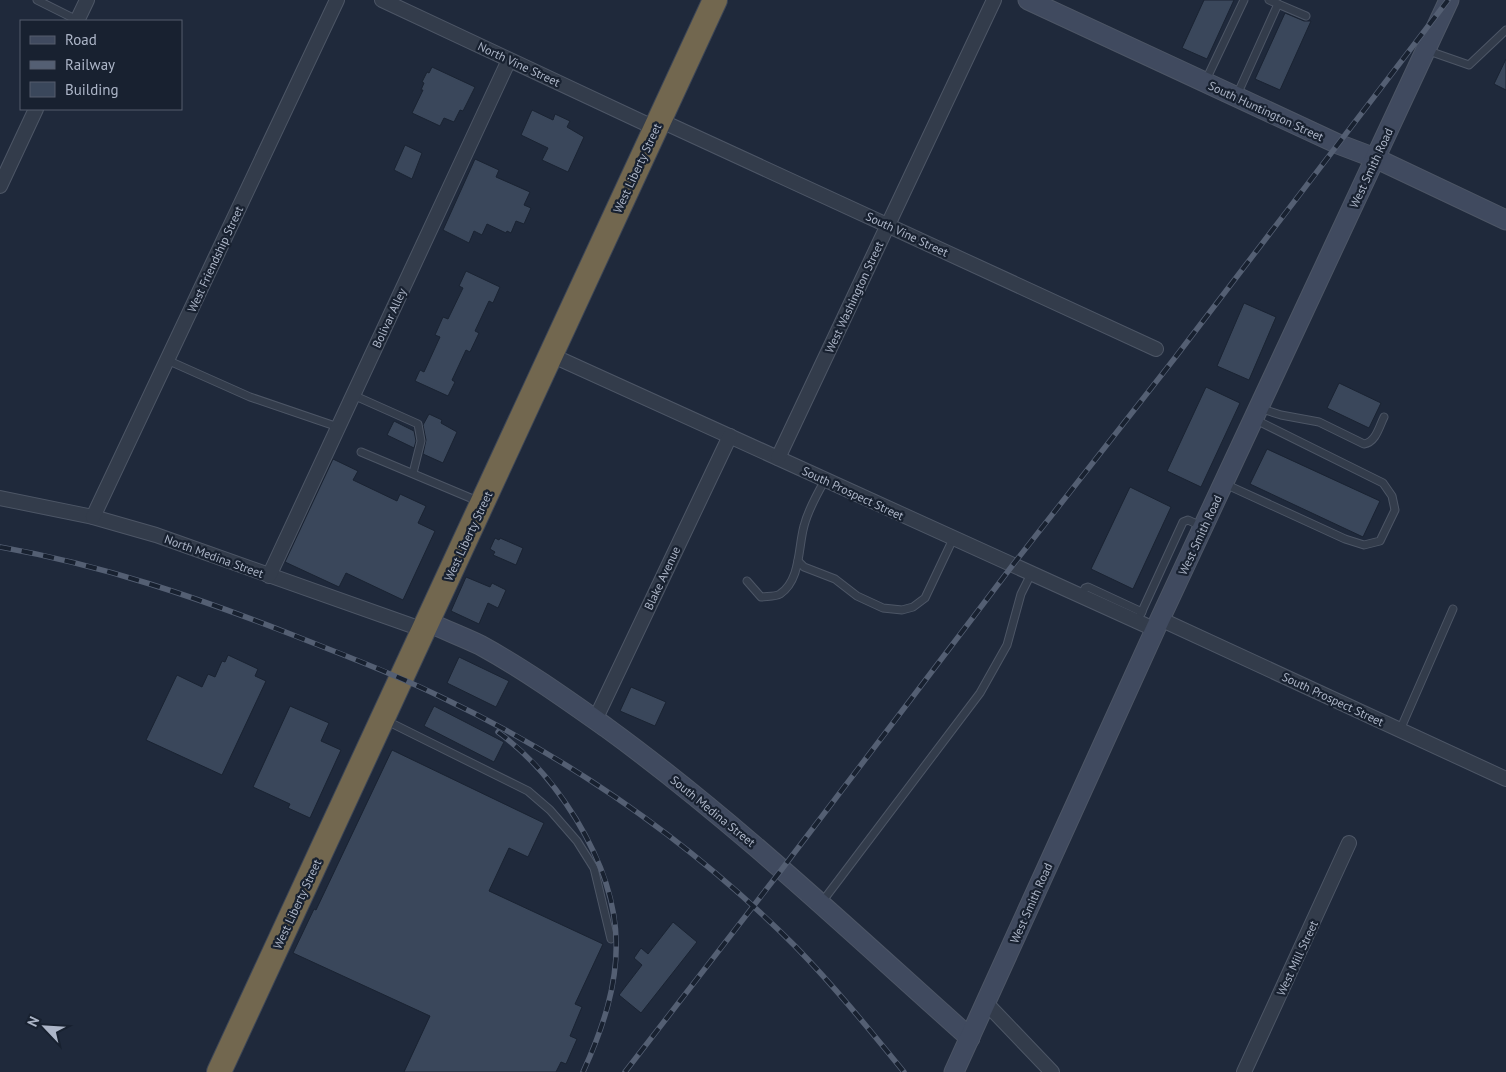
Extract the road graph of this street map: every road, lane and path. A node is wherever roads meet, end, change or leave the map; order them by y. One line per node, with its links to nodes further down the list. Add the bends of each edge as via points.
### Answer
1 (37, 0): 13 (lane)
2 (86, 0): 14 (street)
3 (337, 0): 28 (street, West Friendship Street)
4 (382, 0): 17 (street, North Vine Street)
5 (715, 0): 21 (highway, West Liberty Street)
6 (994, 0): 25 (street, West Washington Street)
7 (1028, 0): 18 (street, South Huntington Street)
8 (1244, 0): 18 (lane)
9 (1269, 0): 11 (lane)
10 (1449, 0): 16 (street, West Smith Road)
11 (1278, 4): 12 (lane); 19 (lane)
12 (1306, 16)
13 (75, 20)
14 (77, 20)
15 (1506, 30): 16 (lane, via 1469,65)
16 (1426, 50): 22 (street, West Smith Road)
17 (509, 60): 21 (street, North Vine Street); 29 (street, Bolivar Alley)
18 (1205, 83): 19 (street, South Huntington Street)
19 (1236, 97): 22 (street, South Huntington Street)
20 (36, 110): 23 (street)
21 (657, 124): 25 (street, South Vine Street); 27 (highway, West Liberty Street)
22 (1375, 158): 24 (street, South Huntington Street); 30 (street, West Smith Road)
23 (0, 186)
24 (1506, 220)
25 (888, 225): 26 (street, South Vine Street); 35 (street, West Washington Street)
26 (1156, 348)
27 (551, 355): 33 (street, South Prospect Street); 40 (highway, West Liberty Street)
28 (167, 360): 32 (lane, via 250,397); 41 (street, West Friendship Street)
29 (352, 395): 32 (street, Bolivar Alley); 36 (lane, via 418,424 421,441)
30 (1256, 414): 31 (lane, via 1319,422 1364,444 1371,442); 38 (street, West Smith Road); 38 (lane, via 1383,483 1392,496 1395,510 1380,541 1364,545 1344,539)
31 (1384, 416)
32 (338, 427): 46 (street, Bolivar Alley)
33 (730, 436): 35 (street, South Prospect Street); 53 (street, Blake Avenue)
34 (361, 452): 36 (lane)
35 (778, 458): 37 (street, South Prospect Street)
36 (413, 474): 40 (lane)
37 (825, 480): 43 (street, South Prospect Street); 44 (lane, via 804,525)
38 (1224, 483): 42 (street, West Smith Road)
39 (0, 498): 41 (street, North Medina Street)
40 (483, 503): 51 (highway, West Liberty Street)
41 (92, 518): 46 (street, North Medina Street, via 198,549)
42 (1203, 527): 49 (lane, via 1188,520 1183,522); 50 (street, West Smith Road)
43 (953, 539): 44 (lane, via 925,598 902,610 883,608 857,596 835,579 804,567); 45 (street, South Prospect Street)
44 (798, 561): 47 (lane, via 788,585 779,595 761,597)
45 (1031, 574): 49 (street, South Prospect Street, via 1081,597); 57 (lane, via 1020,594 1007,645 980,693)
46 (268, 576): 51 (street, North Medina Street)
47 (747, 581)
48 (1453, 609): 54 (lane)
49 (1139, 617): 50 (street, South Prospect Street)
50 (1158, 625): 54 (street, South Prospect Street); 59 (street, West Smith Road)
51 (426, 626): 52 (highway, West Liberty Street); 53 (street, South Medina Street, via 480,646)
52 (382, 719): 58 (lane, via 528,791 550,810 577,841 594,868); 61 (highway, West Liberty Street)
53 (595, 720): 57 (street, South Medina Street, via 705,804)
54 (1400, 730): 55 (street, South Prospect Street)
55 (1506, 779)
56 (1349, 843): 64 (street, West Mill Street)
57 (822, 903): 60 (street, South Medina Street)
58 (611, 939)
59 (986, 1003): 60 (street, West Smith Road); 63 (street)
60 (970, 1038): 62 (street, West Smith Road)
61 (219, 1072)
62 (954, 1072)
63 (1052, 1072)
64 (1244, 1072)

